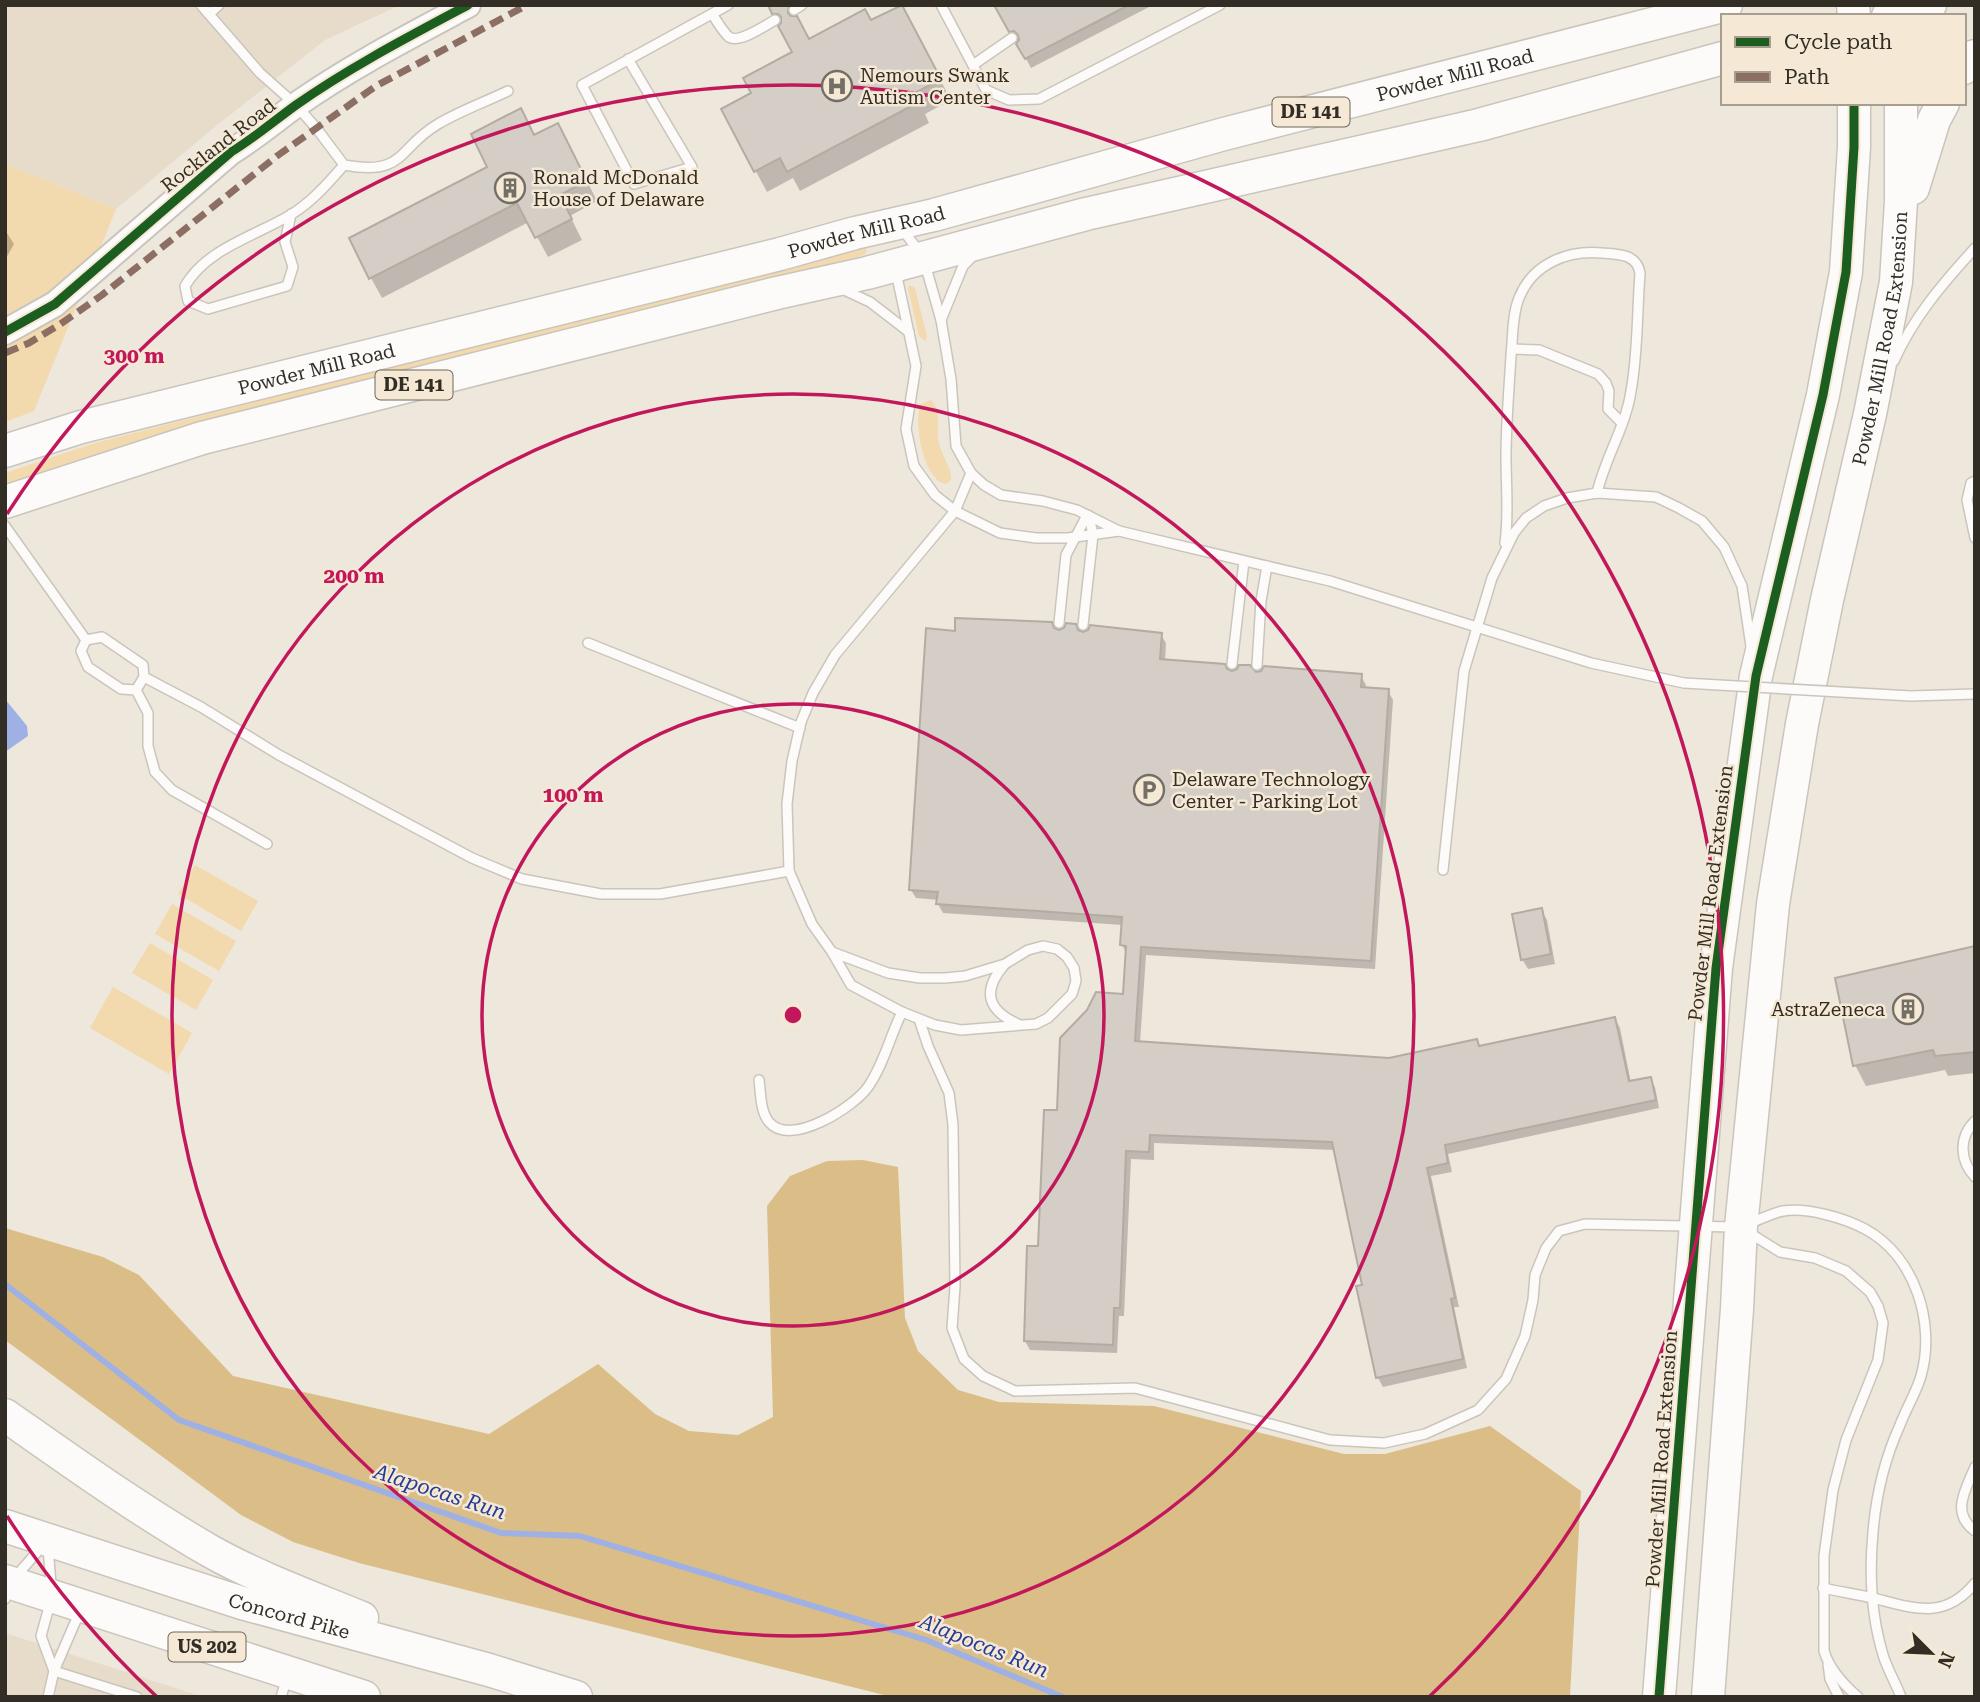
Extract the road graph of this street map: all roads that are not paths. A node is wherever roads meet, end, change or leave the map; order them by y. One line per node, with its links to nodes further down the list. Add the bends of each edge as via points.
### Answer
1 (201, 5): 10 (lane)
2 (219, 5): 10 (lane)
3 (468, 5): 18 (street, Rockland Road)
4 (728, 5): 11 (lane)
5 (941, 5): 16 (lane)
6 (1220, 5): 16 (lane, via 1039,99 1009,100 986,90)
7 (1726, 5): 24 (highway, Powder Mill Road / DE 141, via 1224,134)
8 (1930, 5): 9 (highway)
9 (1896, 13)
10 (209, 14): 18 (lane, via 260,73)
11 (712, 14): 12 (lane, via 734,39); 14 (lane)
12 (775, 20)
13 (1012, 38): 16 (lane)
14 (628, 59): 14 (lane, via 582,85 634,184 692,167)
15 (1721, 59): 25 (highway, Powder Mill Road / DE 141, via 1479,125)
16 (973, 65)
17 (508, 91): 22 (lane, via 436,125 390,165 366,169)
18 (296, 105): 22 (lane); 31 (street, Rockland Road, via 231,152 55,304)
19 (1854, 105): 58 (highway, Powder Mill Road Extension, via 1846,272 1823,395)
20 (1901, 105): 29 (highway, Powder Mill Road Extension)
21 (1942, 105): 29 (highway, via 1913,186)
22 (344, 165): 23 (lane, via 312,200)
23 (291, 214): 23 (lane, via 194,270 185,286 188,301 208,309 286,286 293,267 285,242)
24 (897, 229): 27 (lane); 36 (highway, Powder Mill Road / DE 141, via 81,427)
25 (989, 239): 27 (highway, Powder Mill Road / DE 141); 30 (lane, via 963,266)
26 (1975, 248): 34 (lane, via 1919,315)
27 (904, 259): 28 (highway, Powder Mill Road / DE 141); 30 (lane); 32 (lane)
28 (826, 281): 32 (lane, via 870,302); 40 (highway, Powder Mill Road / DE 141, via 202,438)
29 (1896, 282): 34 (highway, Powder Mill Road Extension)
30 (941, 320): 37 (lane, via 956,446)
31 (5, 332)
32 (909, 332): 41 (lane, via 916,366 906,429 914,466 935,495)
33 (1512, 349): 35 (lane, via 1539,350 1598,374 1609,391 1608,409); 35 (lane, via 1518,298 1542,269 1559,257 1584,251 1629,257 1640,273 1631,391); 48 (lane)
34 (1870, 414): 75 (highway, Powder Mill Road Extension, via 1792,782 1773,904)
35 (1622, 423): 39 (lane)
36 (5, 452)
37 (971, 473): 41 (lane); 42 (lane, via 1001,495 1043,501)
38 (1975, 481): 47 (lane, via 1967,500)
39 (1597, 493): 48 (lane, via 1544,506 1526,518); 58 (lane, via 1656,497 1702,521 1724,547 1742,586)
40 (5, 502)
41 (955, 511): 46 (lane, via 1000,533); 62 (lane, via 835,655)
42 (1089, 516): 44 (lane); 45 (lane); 46 (lane)
43 (5, 526): 54 (lane)
44 (1119, 531): 45 (lane); 49 (lane)
45 (1093, 535): 46 (lane); 52 (lane)
46 (1075, 537): 51 (lane, via 1066,555)
47 (1975, 538)
48 (1503, 552): 53 (lane)
49 (1244, 561): 50 (lane); 56 (lane)
50 (1267, 566): 53 (lane); 57 (lane)
51 (1059, 623)
52 (1083, 625)
53 (1476, 627): 61 (lane, bridge, via 1591,663 1684,683 1911,696); 64 (lane, via 1464,671)
54 (86, 640): 59 (lane, via 102,637 143,665); 60 (lane, via 81,650 88,667 121,689)
55 (588, 643): 62 (lane)
56 (1232, 664)
57 (1257, 665)
58 (1756, 676): 74 (highway, Powder Mill Road Extension, via 1716,968)
59 (144, 677): 60 (lane); 65 (lane, via 279,755 472,858 522,879 601,894 660,894)
60 (136, 690): 63 (lane, via 148,713 148,746 155,772 172,790)
61 (1975, 694)
62 (800, 728): 65 (lane, via 787,804)
63 (267, 844)
64 (1443, 870)
65 (789, 871): 66 (lane, via 812,924)
66 (832, 952): 67 (lane, via 888,973 920,978 965,976); 68 (lane, via 851,985)
67 (1005, 964): 70 (lane, via 989,988 991,1000 996,1011); 70 (lane, via 1043,946 1057,949 1074,968 1072,995 1062,1006 1036,1024)
68 (902, 1012): 69 (lane); 71 (lane, via 867,1088 822,1122 785,1130 771,1125 763,1113)
69 (919, 1019): 70 (lane, via 961,1030); 74 (lane, via 949,1093 953,1125 955,1287 951,1328 964,1359 983,1376 1015,1391 1135,1388 1329,1440 1384,1443 1425,1434 1478,1410 1506,1379 1525,1336 1535,1275 1559,1231 1585,1224)
70 (1020, 1025)
71 (759, 1080)
72 (1975, 1121): 73 (lane, via 1964,1139 1963,1156)
73 (1975, 1177)
74 (1695, 1226): 75 (lane); 95 (highway, Powder Mill Road Extension)
75 (1741, 1227): 83 (lane, via 1780,1252 1815,1258 1846,1271 1870,1292 1883,1323 1878,1360 1846,1440 1835,1482); 85 (lane, via 1782,1211 1851,1222 1872,1233 1899,1258 1920,1302 1925,1357 1883,1476 1873,1529); 96 (highway, Powder Mill Road Extension)
76 (5, 1415): 88 (highway, via 125,1499 212,1552 264,1578)
77 (1975, 1467): 79 (lane, via 1961,1508 1965,1523)
78 (5, 1526): 80 (highway, Concord Pike / US 202)
79 (1975, 1531)
80 (48, 1539): 82 (lane); 84 (lane); 88 (highway, Concord Pike / US 202, via 242,1603)
81 (1975, 1583): 85 (lane, via 1962,1597 1938,1608 1915,1609)
82 (7, 1587): 84 (highway, US 202)
83 (1823, 1588): 85 (lane); 87 (lane)
84 (52, 1596): 86 (highway, US 202); 89 (lane, via 41,1636)
85 (1872, 1598): 99 (lane, via 1884,1658)
86 (82, 1606): 89 (lane); 90 (highway, US 202)
87 (1827, 1659): 97 (lane); 98 (lane)
88 (489, 1670): 94 (highway, Concord Pike / US 202)
89 (54, 1671): 91 (lane); 92 (lane)
90 (285, 1685): 93 (highway, US 202)
91 (48, 1697)
92 (136, 1697)
93 (364, 1697)
94 (576, 1697)
95 (1659, 1697)
96 (1707, 1697)
97 (1839, 1697)
98 (1857, 1697)
99 (1901, 1697)

